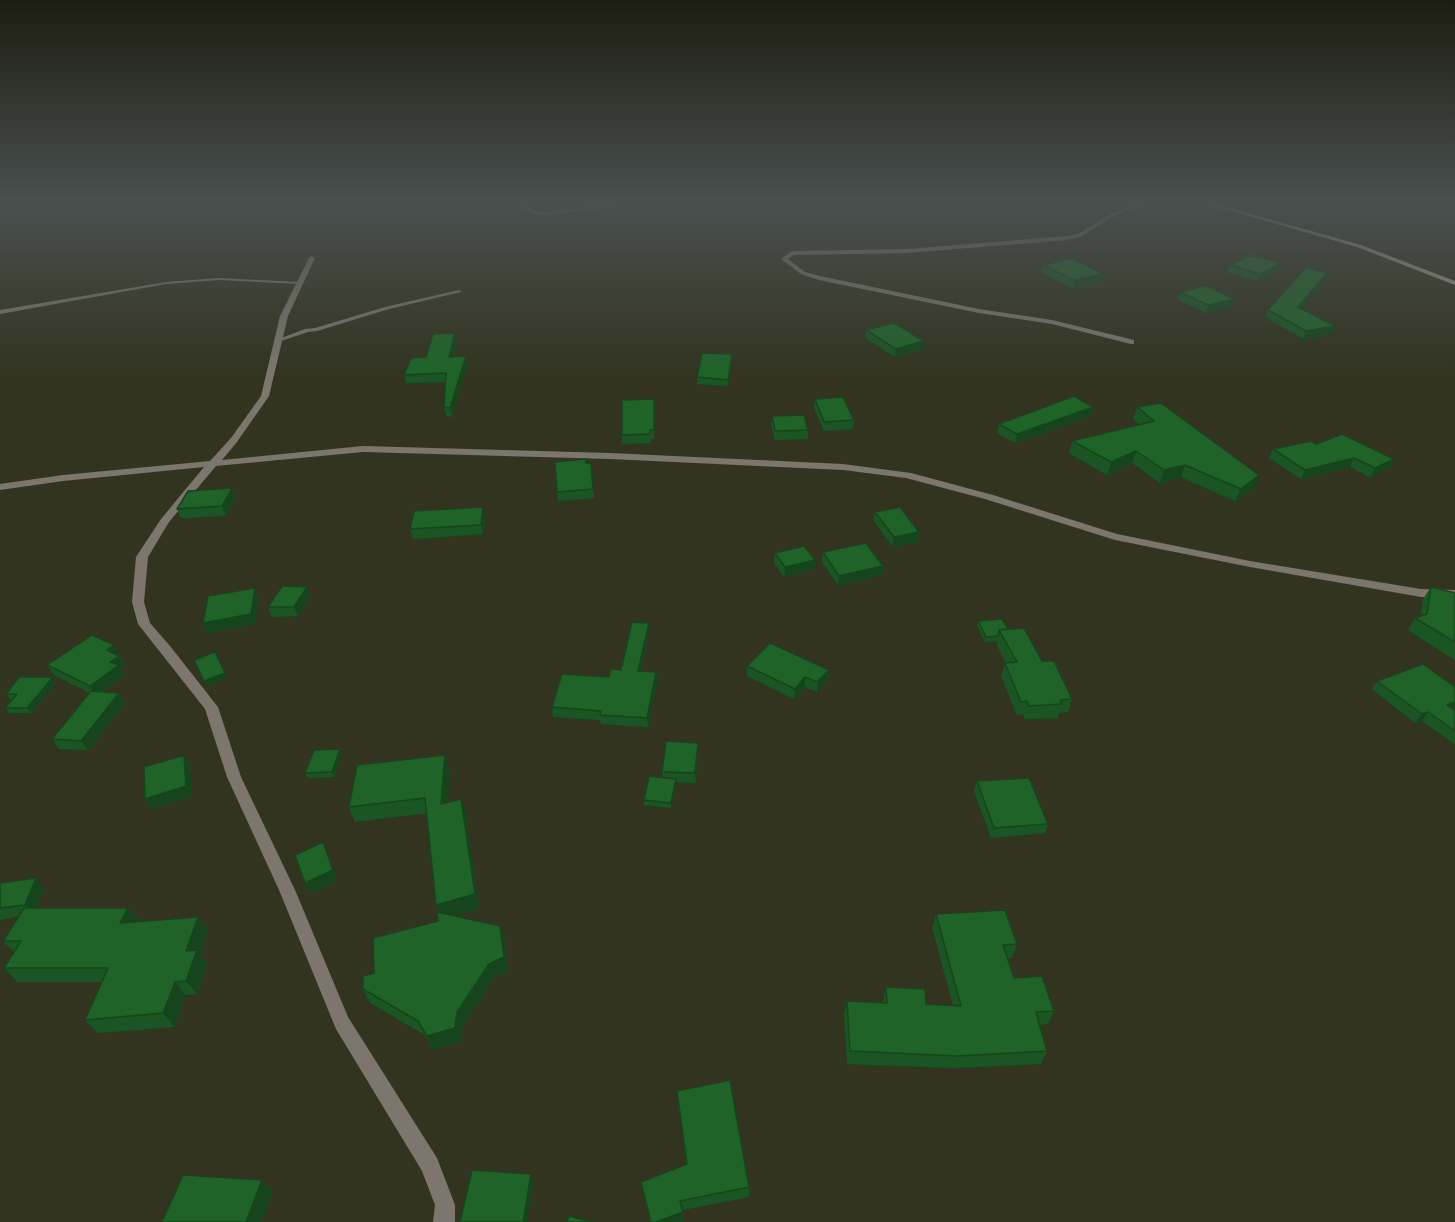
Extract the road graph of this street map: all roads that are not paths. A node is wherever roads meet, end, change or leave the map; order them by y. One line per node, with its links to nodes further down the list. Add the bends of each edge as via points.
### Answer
1 (311, 260): 4 (street)
2 (787, 260): 9 (street, via 803,273 819,278 1053,322)
3 (1395, 260): 5 (street)
4 (300, 282): 7 (lane, via 219,279 166,283); 8 (street, via 284,316)
5 (1455, 283)
6 (459, 291): 8 (lane)
7 (0, 312)
8 (279, 340): 10 (street, via 265,396)
9 (1131, 342)
10 (215, 464): 11 (street); 12 (street, via 363,449 843,467 907,475 1115,537 1421,593); 13 (street, via 189,489 142,557 138,602 144,624 211,707 234,777 342,1023 430,1165 445,1205)
11 (0, 487)
12 (1455, 594)
13 (444, 1222)

